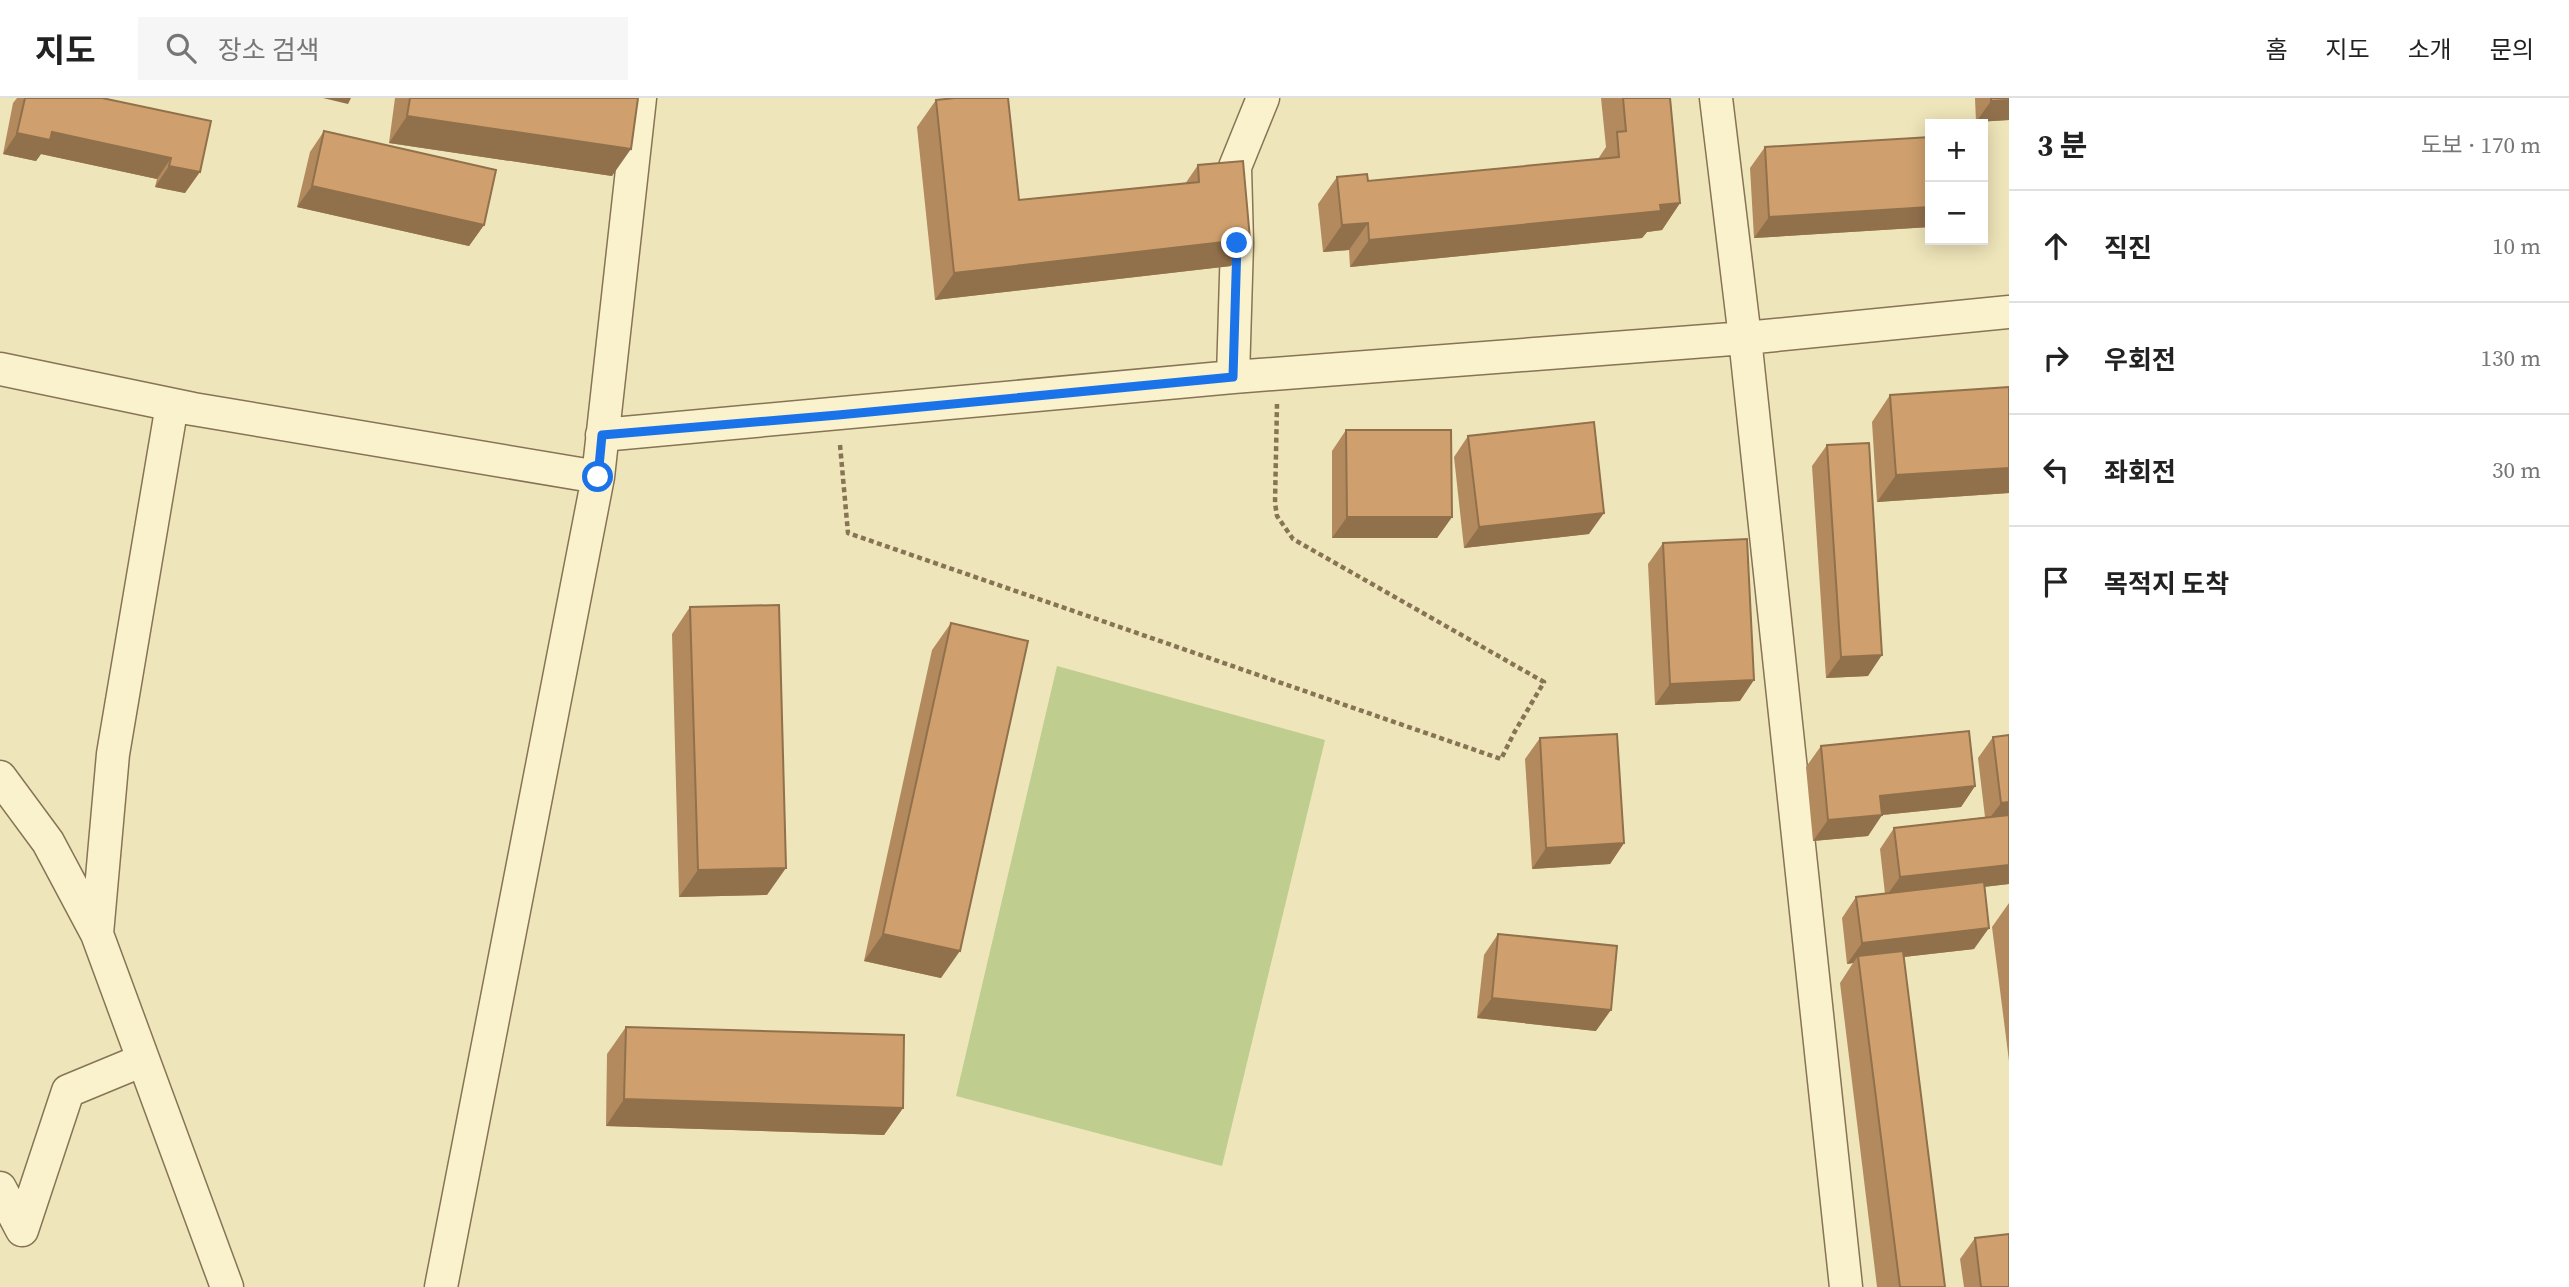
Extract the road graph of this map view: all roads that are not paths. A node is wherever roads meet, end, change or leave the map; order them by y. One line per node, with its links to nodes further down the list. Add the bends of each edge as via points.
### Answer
1 (640, 98): 9 (street)
2 (1263, 98): 7 (street, via 1234,167)
3 (1716, 98): 5 (street)
4 (2009, 312): 5 (street)
5 (1745, 338): 7 (street); 17 (street)
6 (0, 369): 8 (street)
7 (1233, 377): 9 (street)
8 (172, 405): 10 (street); 12 (street, via 113,754)
9 (602, 435): 10 (street)
10 (598, 477): 16 (street)
11 (0, 777): 12 (street, via 48,842)
12 (97, 934): 13 (street)
13 (144, 1060): 14 (street, via 68,1091 22,1230); 15 (street)
14 (0, 1188)
15 (227, 1287)
16 (441, 1287)
17 (1846, 1287)

